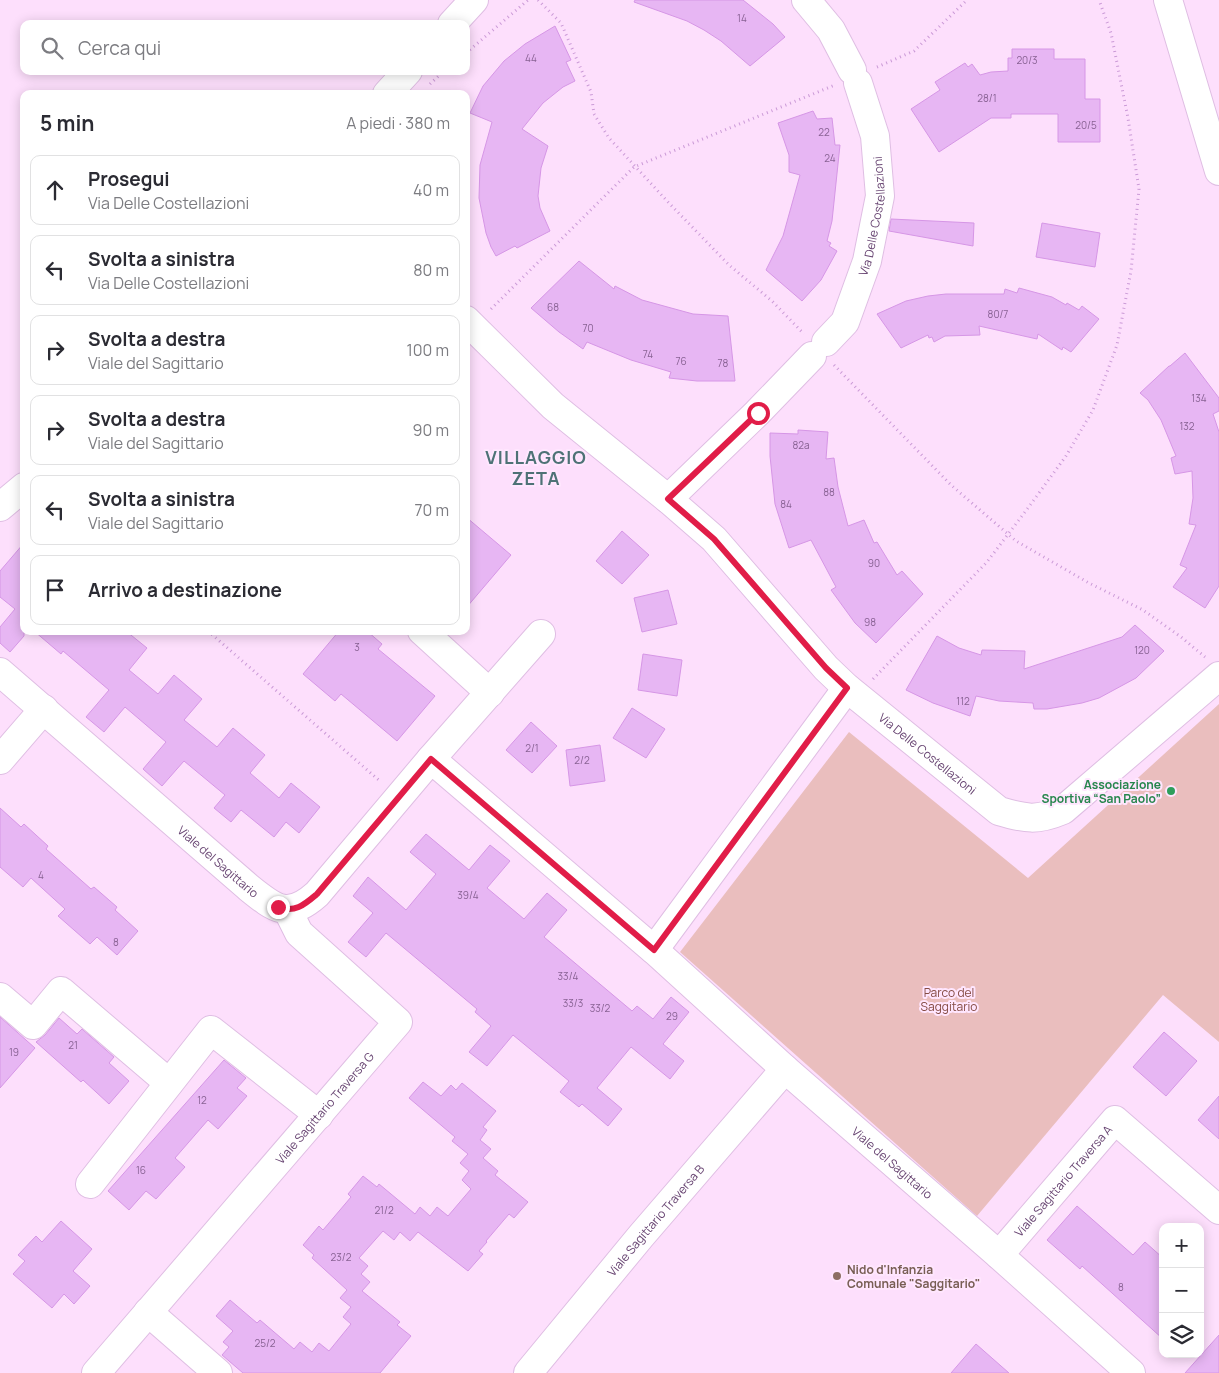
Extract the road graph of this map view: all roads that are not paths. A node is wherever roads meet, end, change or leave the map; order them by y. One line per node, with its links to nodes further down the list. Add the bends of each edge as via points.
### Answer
1 (474, 0): 4 (street)
2 (806, 0): 10 (street, Via Delle Costellazioni, via 831,30 857,76 875,136 880,196 867,260 846,322)
3 (1168, 0): 7 (street)
4 (456, 20)
5 (404, 75): 6 (street)
6 (391, 90)
7 (1219, 171)
8 (470, 325): 10 (street, Via Delle Costellazioni, via 553,406)
9 (20, 490): 11 (street)
10 (668, 499): 16 (street, Via Delle Costellazioni, via 714,539 826,668)
11 (0, 508)
12 (541, 634): 17 (street)
13 (426, 635): 17 (street)
14 (1213, 667): 16 (street, Via Delle Costellazioni, via 1083,795 1064,810 1046,817 1023,818 999,811)
15 (0, 672): 18 (street, Viale del Sagittario)
16 (852, 692): 22 (street)
17 (490, 693): 19 (street)
18 (44, 709): 20 (street); 21 (street, Viale del Sagittario, via 248,887 264,900)
19 (431, 759): 21 (street, via 317,894); 22 (street, Viale del Sagittario)
20 (0, 760)
21 (288, 911): 26 (street, Viale Sagittario Traversa G, via 298,933 398,1022)
22 (654, 950): 24 (street, Viale del Sagittario)
23 (0, 997): 25 (street, via 33,1025 61,991)
24 (785, 1069): 29 (street, Viale del Sagittario); 33 (street, Viale Sagittario Traversa B)
25 (169, 1083): 26 (street, via 211,1030); 27 (street)
26 (319, 1115): 30 (street, Viale Sagittario Traversa G)
27 (90, 1184)
28 (1219, 1210): 29 (street, Viale Sagittario Traversa A, via 1115,1120)
29 (999, 1255): 34 (street, Viale del Sagittario)
30 (148, 1312): 31 (street, Viale Sagittario Traversa G); 32 (street)
31 (96, 1373)
32 (218, 1373)
33 (528, 1373)
34 (1131, 1373)

